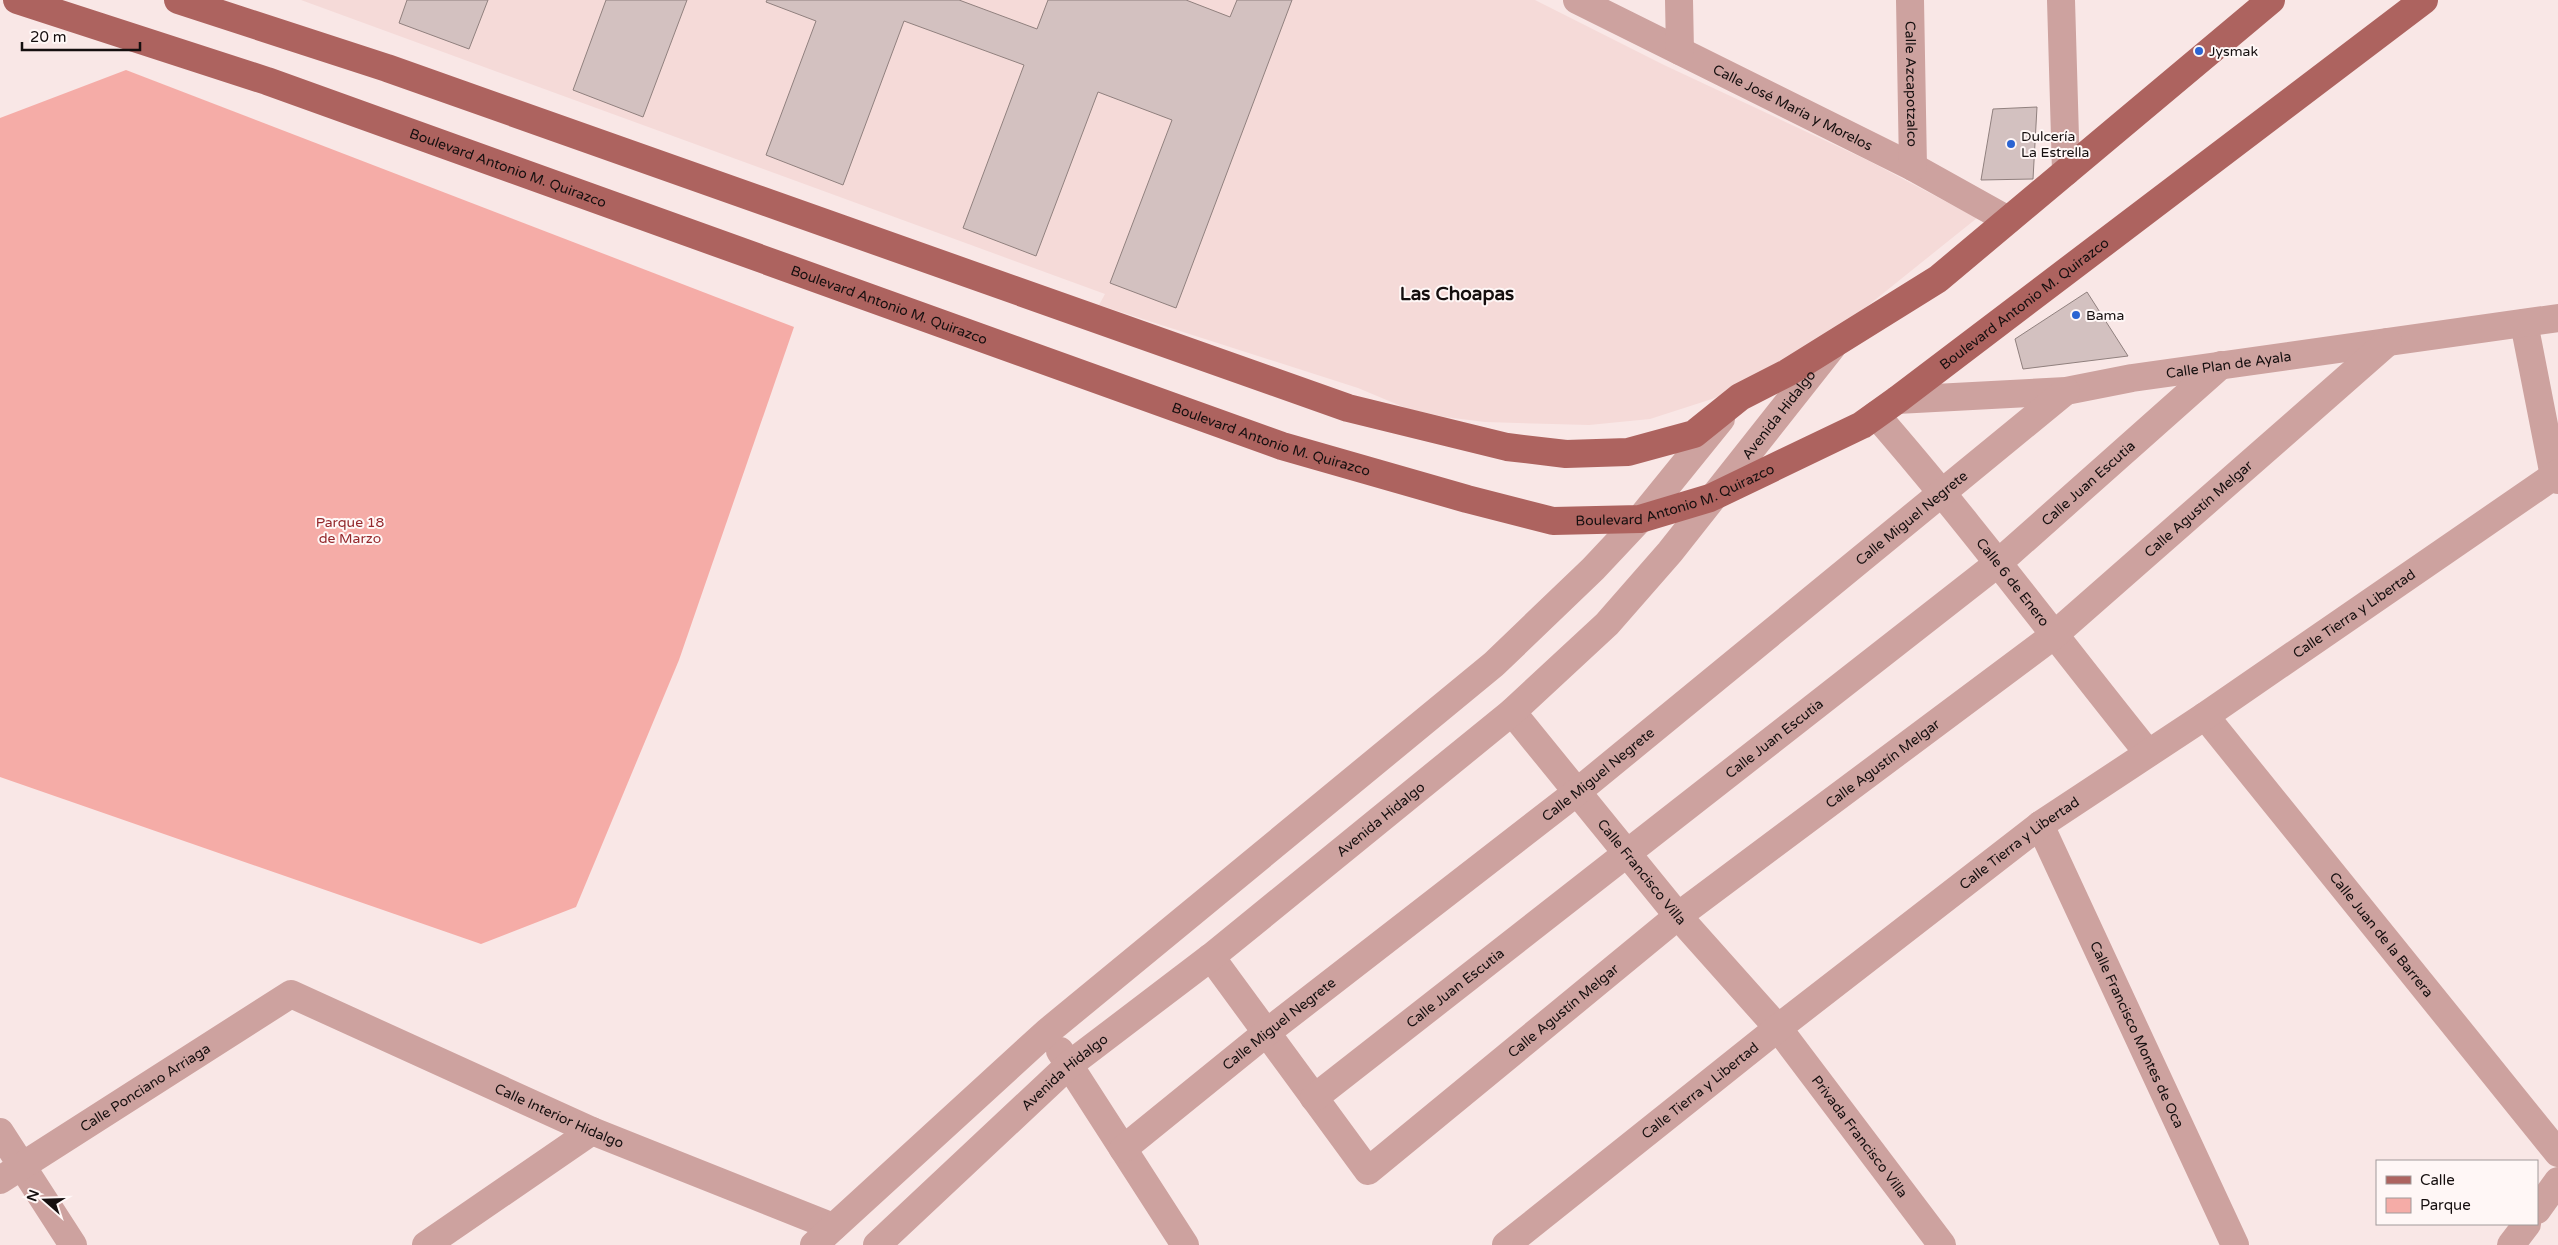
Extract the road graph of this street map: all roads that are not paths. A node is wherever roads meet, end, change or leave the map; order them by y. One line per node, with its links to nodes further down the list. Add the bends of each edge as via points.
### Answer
1 (17, 0): 24 (main road, Boulevard Antonio M. Quirazco, via 267,81 1282,446 1552,521)
2 (178, 0): 19 (main road, via 396,72 1348,408 1507,447 1584,454 1628,452 1694,434)
3 (1576, 0): 9 (street, Calle José María y Morelos)
4 (1679, 0): 9 (street)
5 (1910, 0): 10 (street, Calle Azcapotzalco)
6 (2061, 0): 11 (street)
7 (2271, 0): 11 (main road)
8 (2424, 0): 20 (main road, Boulevard Antonio M. Quirazco)
9 (1680, 51): 10 (street, Calle José María y Morelos)
10 (1913, 167): 12 (street, Calle José María y Morelos)
11 (2066, 172): 12 (main road)
12 (2008, 220): 16 (main road, via 1938,279)
13 (2558, 318): 14 (street, Calle Plan de Ayala)
14 (2524, 323): 15 (street, Calle Plan de Ayala); 21 (street)
15 (2388, 342): 17 (street, Calle Plan de Ayala); 26 (street, Calle Agustín Melgar)
16 (1834, 344): 19 (main road); 23 (street, Avenida Hidalgo)
17 (2221, 365): 18 (street, Calle Plan de Ayala); 25 (street, Calle Juan Escutia)
18 (2066, 391): 20 (street, Calle Plan de Ayala); 22 (street, Calle Miguel Negrete)
19 (1740, 397): 24 (street)
20 (1887, 408): 22 (street, Calle 6 de Enero); 23 (main road, Boulevard Antonio M. Quirazco, via 1862,425)
21 (2557, 476): 28 (street, Calle Tierra y Libertad)
22 (1943, 492): 25 (street, Calle 6 de Enero); 30 (street, Calle Miguel Negrete)
23 (1710, 498): 24 (main road, Boulevard Antonio M. Quirazco); 27 (street, Avenida Hidalgo, via 1670,552 1608,624)
24 (1640, 519): 37 (street, via 1494,664)
25 (1997, 564): 26 (street, Calle 6 de Enero); 32 (street, Calle Juan Escutia)
26 (2053, 636): 29 (street, Calle 6 de Enero); 33 (street, Calle Agustín Melgar)
27 (1512, 712): 30 (street, Calle Francisco Villa); 34 (street, Avenida Hidalgo)
28 (2205, 716): 29 (street, Calle Tierra y Libertad); 44 (street, Calle Juan de la Barrera)
29 (2148, 753): 31 (street, Calle Tierra y Libertad)
30 (1577, 792): 32 (street, Calle Francisco Villa); 38 (street, Calle Miguel Negrete)
31 (2040, 824): 36 (street, Calle Tierra y Libertad); 56 (street, Calle Francisco Montes de Oca)
32 (1628, 854): 33 (street, Calle Francisco Villa); 40 (street, Calle Juan Escutia)
33 (1678, 916): 36 (street, Calle Francisco Villa); 40 (street, Calle Agustín Melgar, via 1368,1171)
34 (1211, 957): 38 (street); 39 (street, Avenida Hidalgo)
35 (291, 994): 41 (street, Calle Interior Hidalgo); 45 (street, Calle Ponciano Arriaga)
36 (1778, 1028): 54 (street, Calle Tierra y Libertad); 55 (street, Privada Francisco Villa)
37 (1048, 1032): 39 (street); 49 (street)
38 (1266, 1033): 40 (street); 43 (street, Calle Miguel Negrete)
39 (1069, 1065): 43 (street); 52 (street, Avenida Hidalgo)
40 (1314, 1098)
41 (592, 1131): 49 (street, Calle Interior Hidalgo); 51 (street)
42 (0, 1132): 45 (street)
43 (1124, 1150): 53 (street)
44 (2558, 1153)
45 (11, 1173): 50 (street)
46 (2558, 1181): 47 (street)
47 (2538, 1209)
48 (2526, 1225): 57 (street)
49 (823, 1236)
50 (73, 1245)
51 (426, 1245)
52 (877, 1245)
53 (1185, 1245)
54 (1506, 1245)
55 (1942, 1245)
56 (2235, 1245)
57 (2511, 1245)

